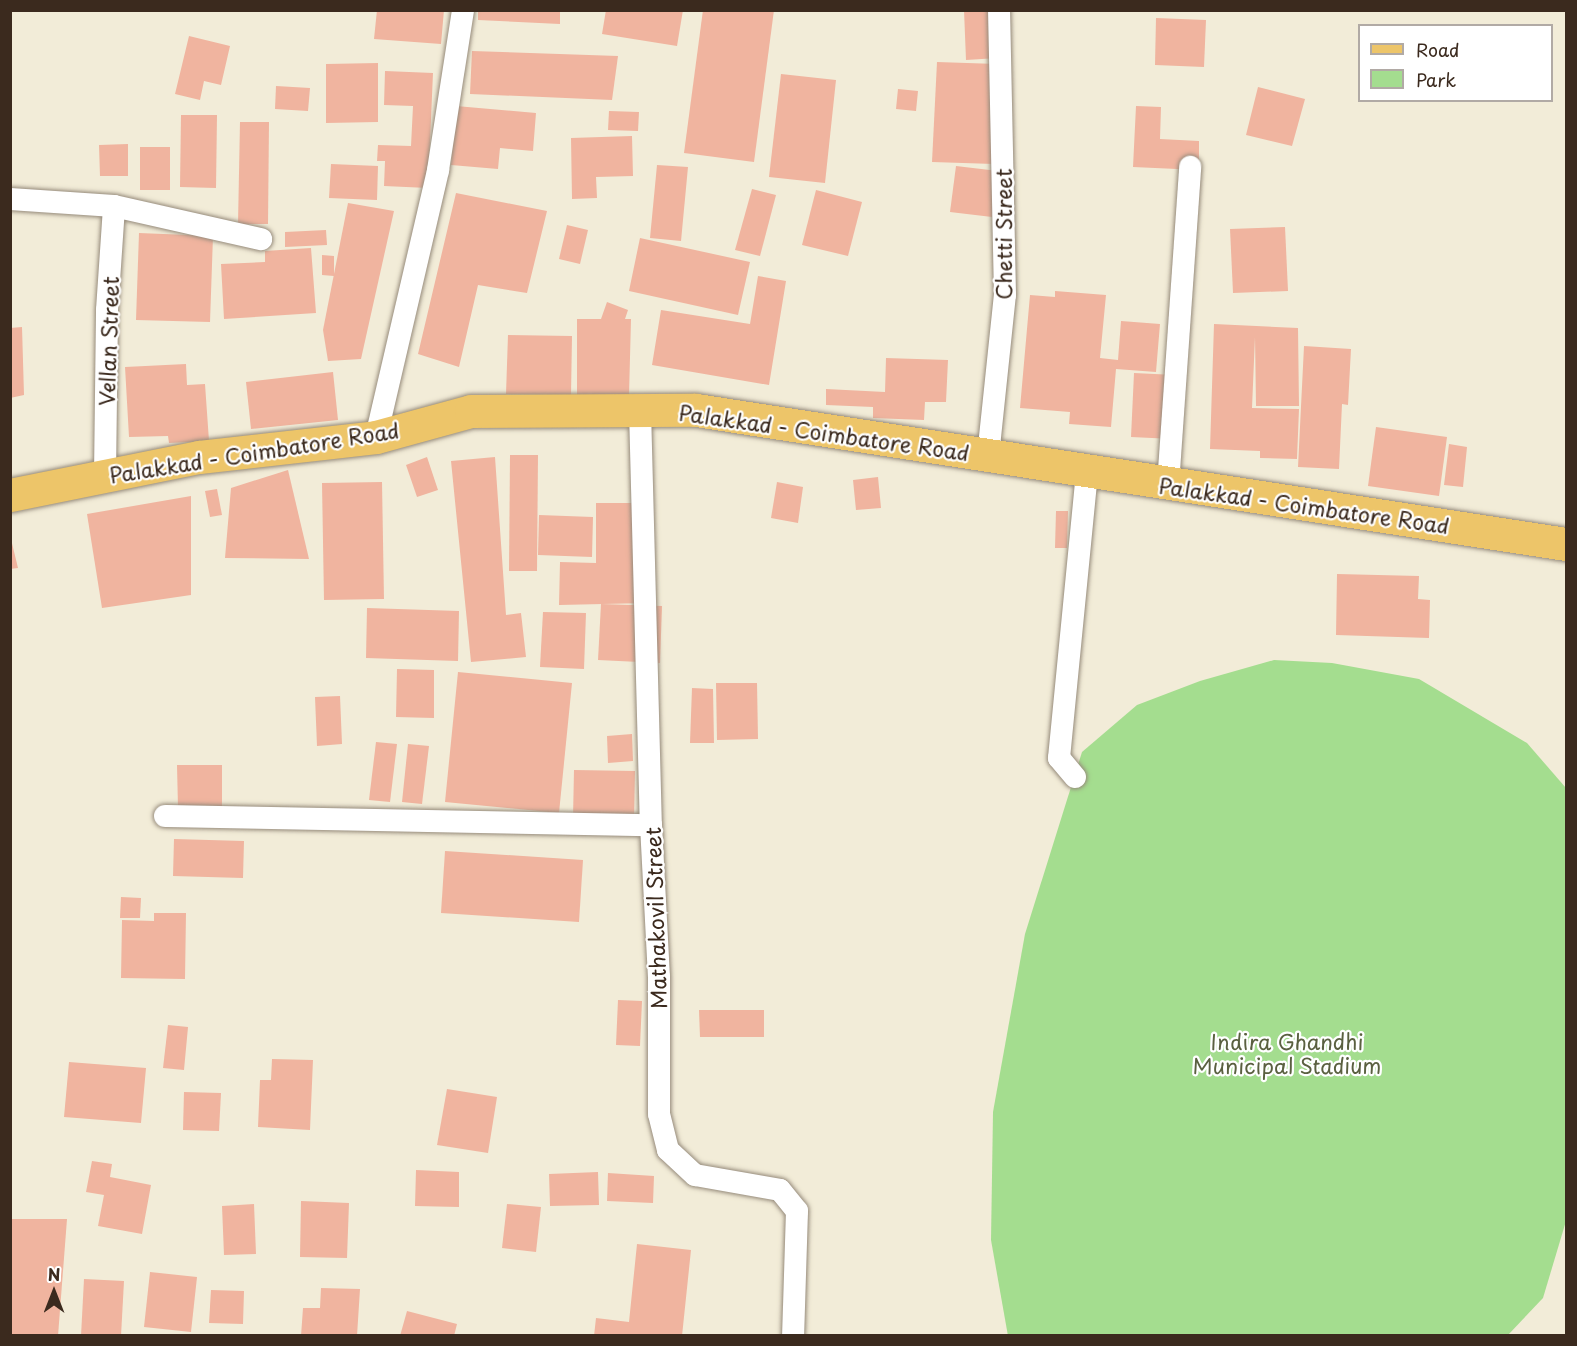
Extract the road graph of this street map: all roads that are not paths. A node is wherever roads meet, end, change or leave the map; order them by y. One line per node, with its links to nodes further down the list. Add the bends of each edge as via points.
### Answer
1 (463, 10): 8 (street, via 438,170)
2 (999, 10): 9 (street, Chetti Street, via 1005,295)
3 (1190, 167): 12 (street)
4 (10, 199): 5 (street)
5 (114, 206): 6 (street); 11 (street, Vellan Street, via 107,310)
6 (261, 239)
7 (640, 410): 8 (main road, Palakkad - Coimbatore Road, via 471,411); 9 (main road, Palakkad - Coimbatore Road, via 696,410); 17 (street, Mathakovil Street)
8 (376, 436): 11 (main road, Palakkad - Coimbatore Road, via 199,457)
9 (987, 456): 10 (main road, Palakkad - Coimbatore Road)
10 (1087, 472): 12 (main road, Palakkad - Coimbatore Road); 15 (street, via 1059,758)
11 (105, 476): 13 (main road, Palakkad - Coimbatore Road)
12 (1168, 485): 14 (main road, Palakkad - Coimbatore Road)
13 (10, 495)
14 (1566, 544)
15 (1074, 777)
16 (165, 816): 17 (street)
17 (651, 825): 18 (street, Mathakovil Street, via 659,977 659,1114 668,1150 696,1175 780,1190 797,1211)
18 (793, 1335)

